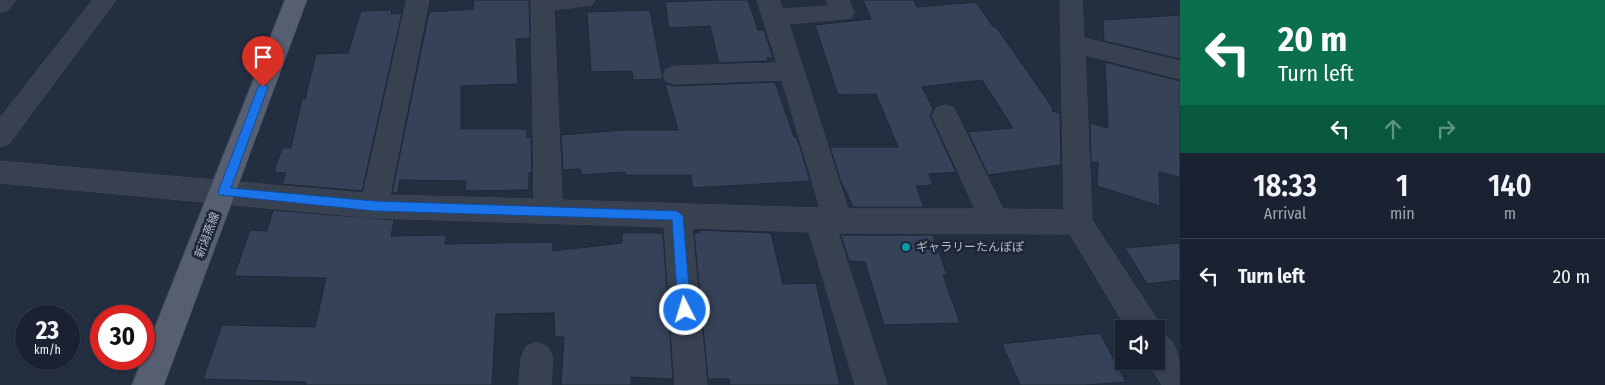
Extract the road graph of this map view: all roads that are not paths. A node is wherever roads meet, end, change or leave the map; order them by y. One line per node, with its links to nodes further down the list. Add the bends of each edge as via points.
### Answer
1 (5, 0): 9 (street)
2 (105, 0): 16 (street)
3 (296, 0): 18 (main road, 新潟燕線)
4 (418, 0): 19 (street)
5 (584, 0): 8 (street)
6 (838, 0): 10 (street, via 844,13)
7 (1071, 0): 11 (street)
8 (542, 1): 20 (street)
9 (0, 5)
10 (771, 8): 12 (street)
11 (1071, 43): 13 (street); 24 (street)
12 (790, 70): 14 (street); 22 (street)
13 (1180, 70)
14 (675, 75)
15 (945, 115): 23 (street)
16 (0, 137)
17 (0, 172): 18 (street)
18 (224, 192): 19 (street); 27 (main road, 新潟燕線)
19 (374, 206): 20 (street)
20 (548, 211): 21 (street)
21 (677, 216): 22 (street); 28 (street)
22 (829, 221): 23 (street); 29 (street)
23 (995, 222): 24 (street)
24 (1078, 222): 25 (street)
25 (1139, 320)
26 (1165, 361): 30 (street)
27 (148, 385)
28 (691, 385)
29 (871, 385)
30 (1180, 385)

